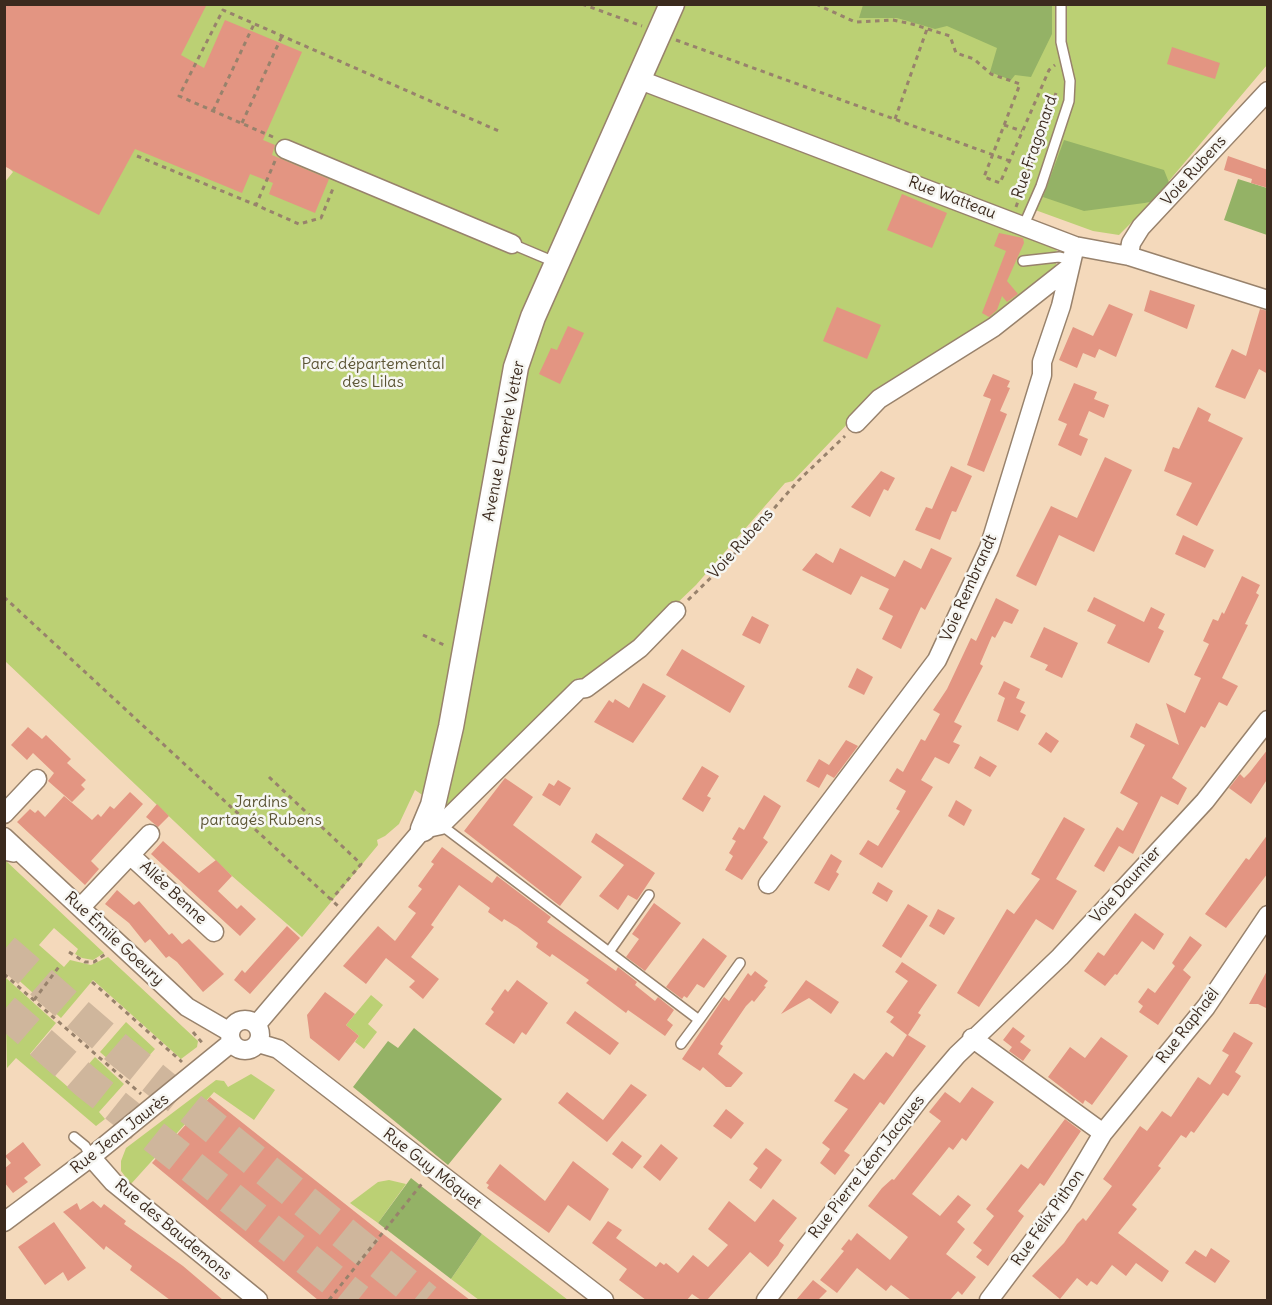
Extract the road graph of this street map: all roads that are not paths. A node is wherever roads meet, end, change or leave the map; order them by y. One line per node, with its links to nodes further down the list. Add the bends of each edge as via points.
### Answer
1 (672, 4): 3 (street, Avenue Lemerle Vetter)
2 (1061, 4): 6 (lane, Rue Fragonard, via 1069,101 1041,186)
3 (640, 80): 6 (street, Rue Watteau); 11 (street, Avenue Lemerle Vetter)
4 (1268, 92): 8 (street, Voie Rubens, via 1141,227 1131,243)
5 (285, 149): 7 (street)
6 (1023, 226): 9 (street, Rue Watteau)
7 (512, 244): 11 (lane)
8 (1129, 256): 9 (street, Rue Watteau); 12 (street, Rue Watteau)
9 (1072, 258): 10 (lane); 13 (street, via 994,327 879,399); 23 (street, Voie Rembrandt, via 1042,362 1042,375 989,548 937,660)
10 (1023, 261)
11 (557, 263): 18 (street, Avenue Lemerle Vetter, via 516,367)
12 (1268, 300)
13 (856, 423)
14 (676, 611): 18 (street, via 640,648 586,688 579,689)
15 (1268, 720): 33 (street, Voie Daumier, via 1205,801 1060,957)
16 (37, 779): 17 (street)
17 (4, 814)
18 (432, 827): 28 (lane); 31 (street)
19 (150, 834): 22 (street, Allée Benne)
20 (4, 837): 21 (street, Rue Émile Goeury)
21 (12, 853): 25 (street, Rue Émile Goeury)
22 (130, 855): 25 (street, Allée Benne); 27 (street, Allée Benne)
23 (768, 884)
24 (650, 896): 28 (lane)
25 (81, 907): 32 (street, Rue Émile Goeury, via 187,1007)
26 (1268, 915): 35 (street, Rue Raphaël, via 1206,1006)
27 (214, 932)
28 (609, 952): 30 (lane)
29 (740, 963): 30 (lane)
30 (699, 1020): 34 (lane)
31 (257, 1033): 32 (street, via 245,1050); 32 (street, Rue Jean Jaurès, via 248,1020 239,1021); 40 (street, Rue Guy Môquet)
32 (231, 1037): 37 (street, Rue Jean Jaurès)
33 (972, 1038): 35 (street); 41 (street, Rue Pierre Léon Jacques, via 914,1106)
34 (681, 1044)
35 (1103, 1133): 42 (street, Rue Félix Pithon, via 1061,1204)
36 (74, 1137): 37 (lane)
37 (91, 1156): 38 (street, Rue Jean Jaurès); 39 (street, Rue des Baudemons, via 113,1182)
38 (4, 1222)
39 (258, 1300)
40 (604, 1300)
41 (766, 1300)
42 (989, 1300)

